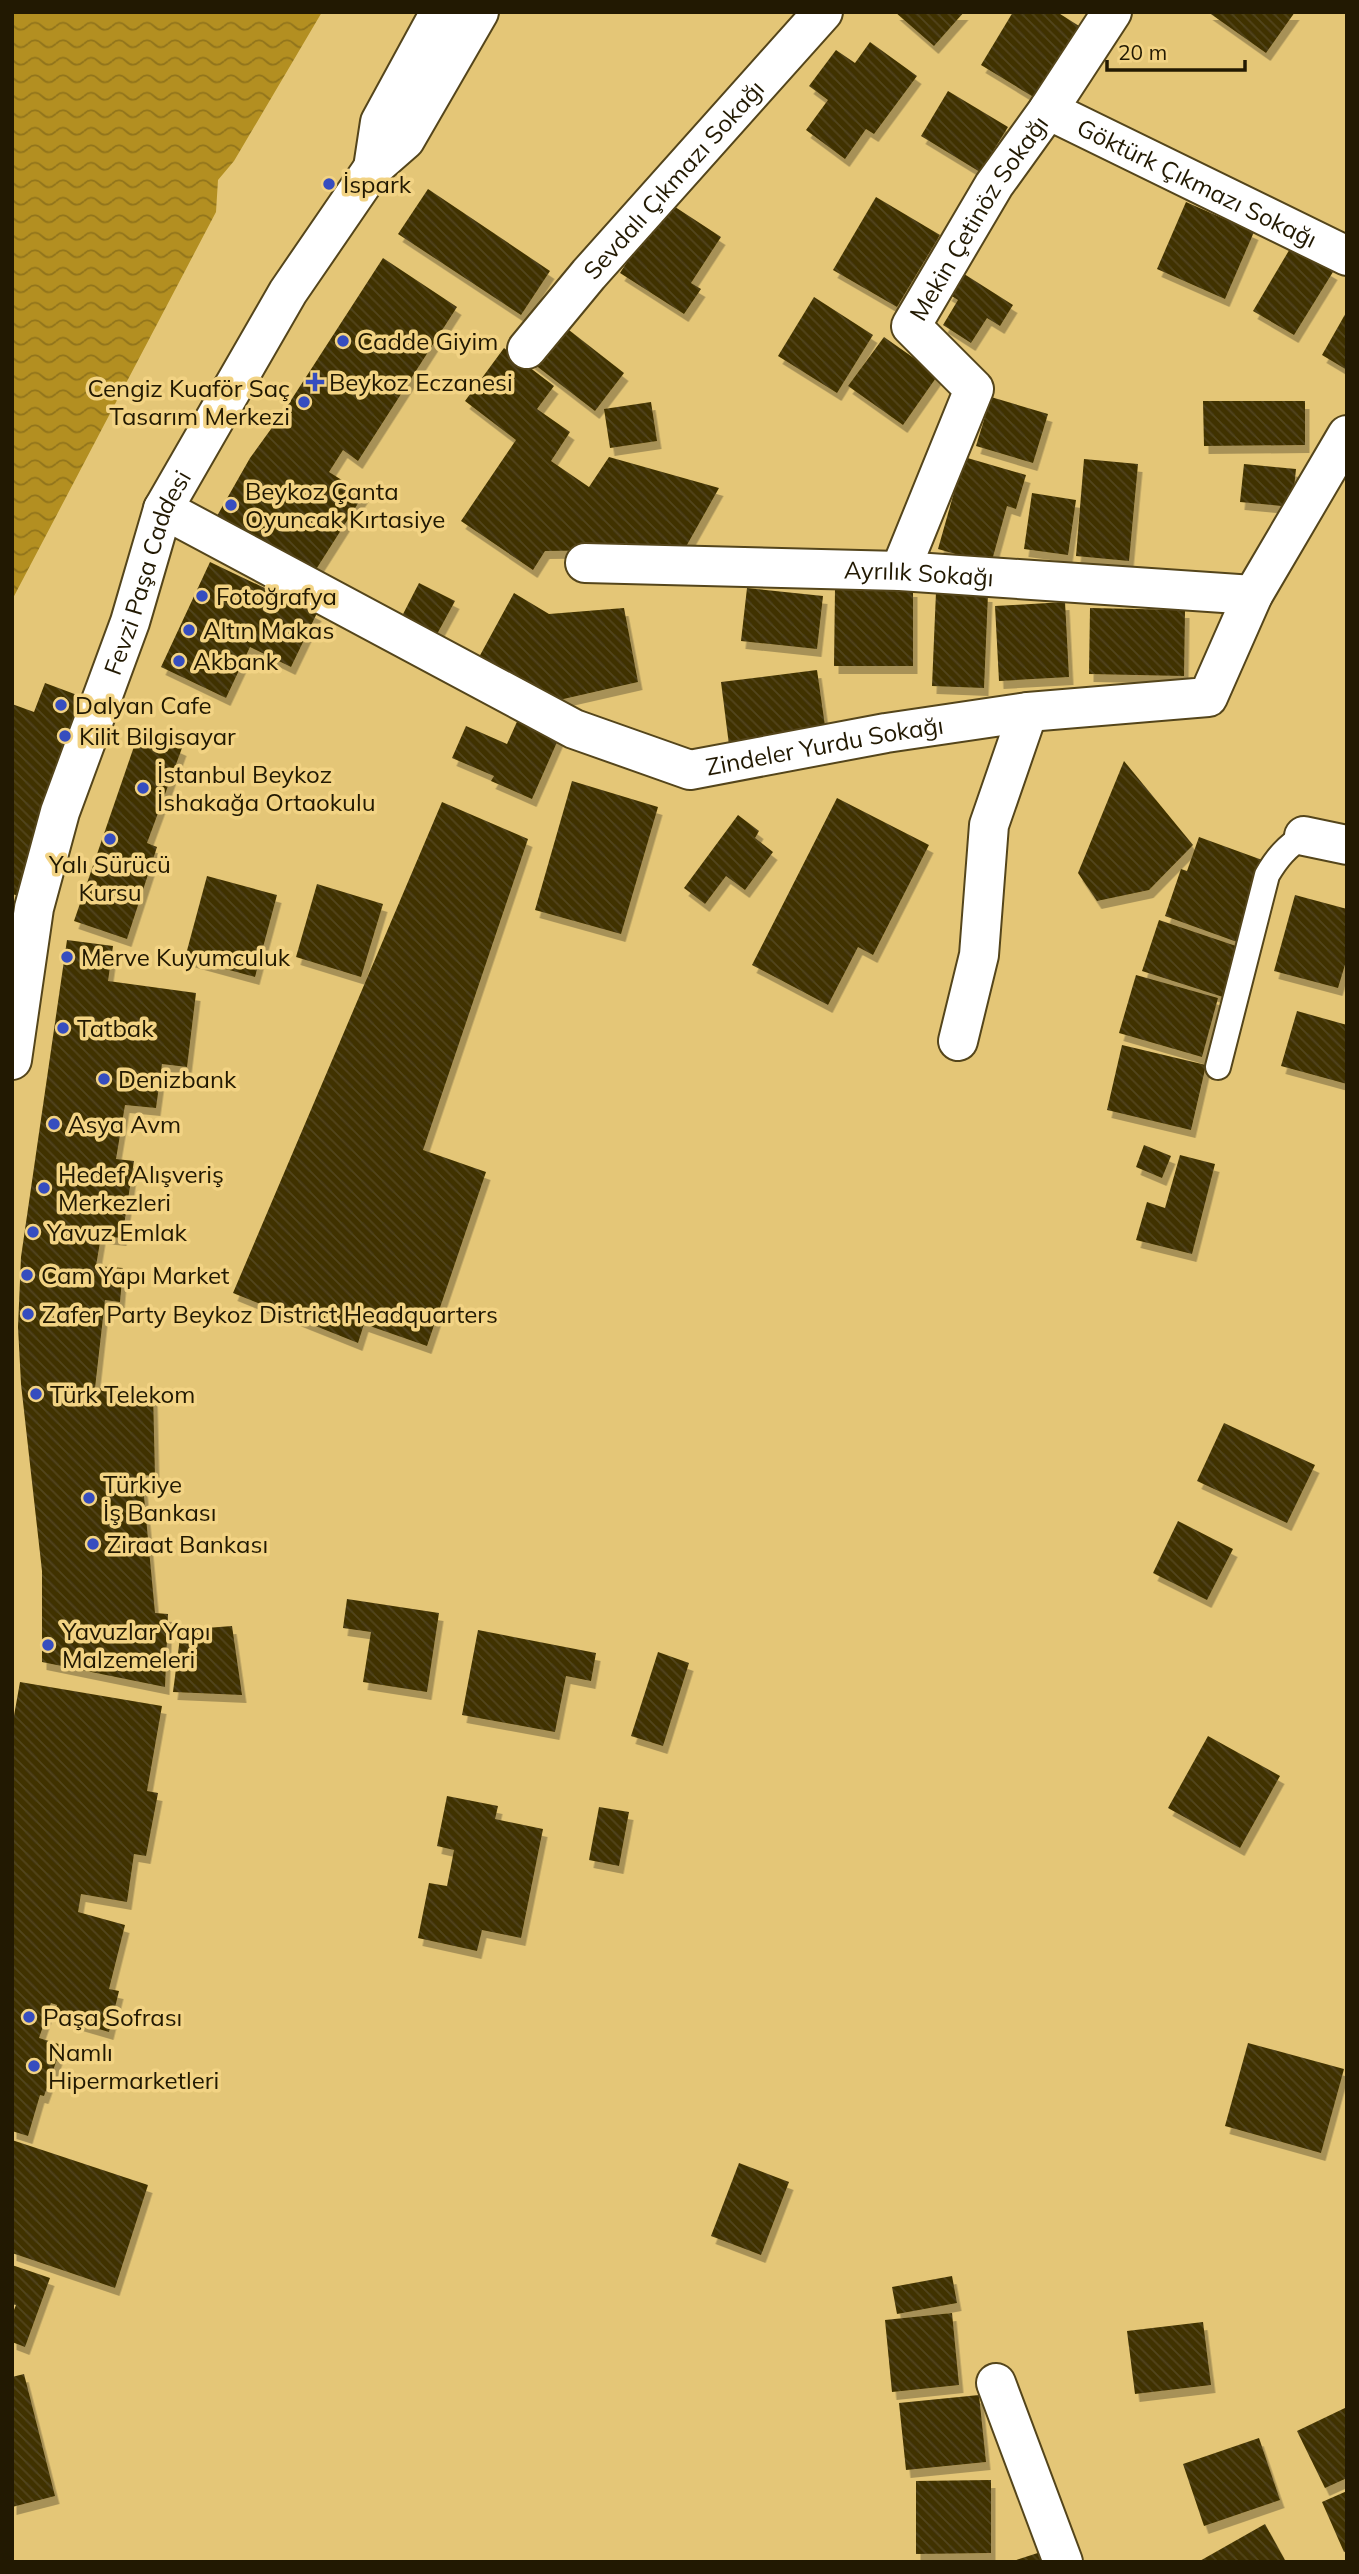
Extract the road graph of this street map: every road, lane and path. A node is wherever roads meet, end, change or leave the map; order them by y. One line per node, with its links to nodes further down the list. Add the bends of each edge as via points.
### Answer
1 (440, 12): 6 (street, Fevzi Paşa Caddesi, via 380,122)
2 (479, 12): 6 (street, Fevzi Paşa Caddesi, via 405,140)
3 (824, 12): 8 (street, Sevdalı Çıkmazı Sokağı)
4 (1112, 12): 5 (street, Mekin Çetinöz Sokağı)
5 (1048, 110): 7 (street, Göktürk Çıkmazı Sokağı); 12 (street, Mekin Çetinöz Sokağı, via 994,185 911,326 974,389)
6 (373, 168): 10 (street, Fevzi Paşa Caddesi, via 288,292)
7 (1347, 256)
8 (527, 349)
9 (1347, 435): 13 (street, Zindeler Yurdu Sokağı)
10 (163, 509): 14 (street, Zindeler Yurdu Sokağı, via 574,729 690,770); 18 (street, Fevzi Paşa Caddesi, via 130,622 60,812 34,908)
11 (585, 563): 12 (street, Ayrılık Sokağı)
12 (900, 571): 13 (street, Ayrılık Sokağı)
13 (1253, 594): 14 (street, Zindeler Yurdu Sokağı, via 1208,697)
14 (1028, 712): 17 (street, via 989,825 979,955)
15 (1304, 835): 16 (street); 19 (lane, via 1278,856 1267,875)
16 (1347, 845)
17 (958, 1041)
18 (12, 1059)
19 (1218, 1067)
20 (996, 2383): 21 (street)
21 (1063, 2562)

